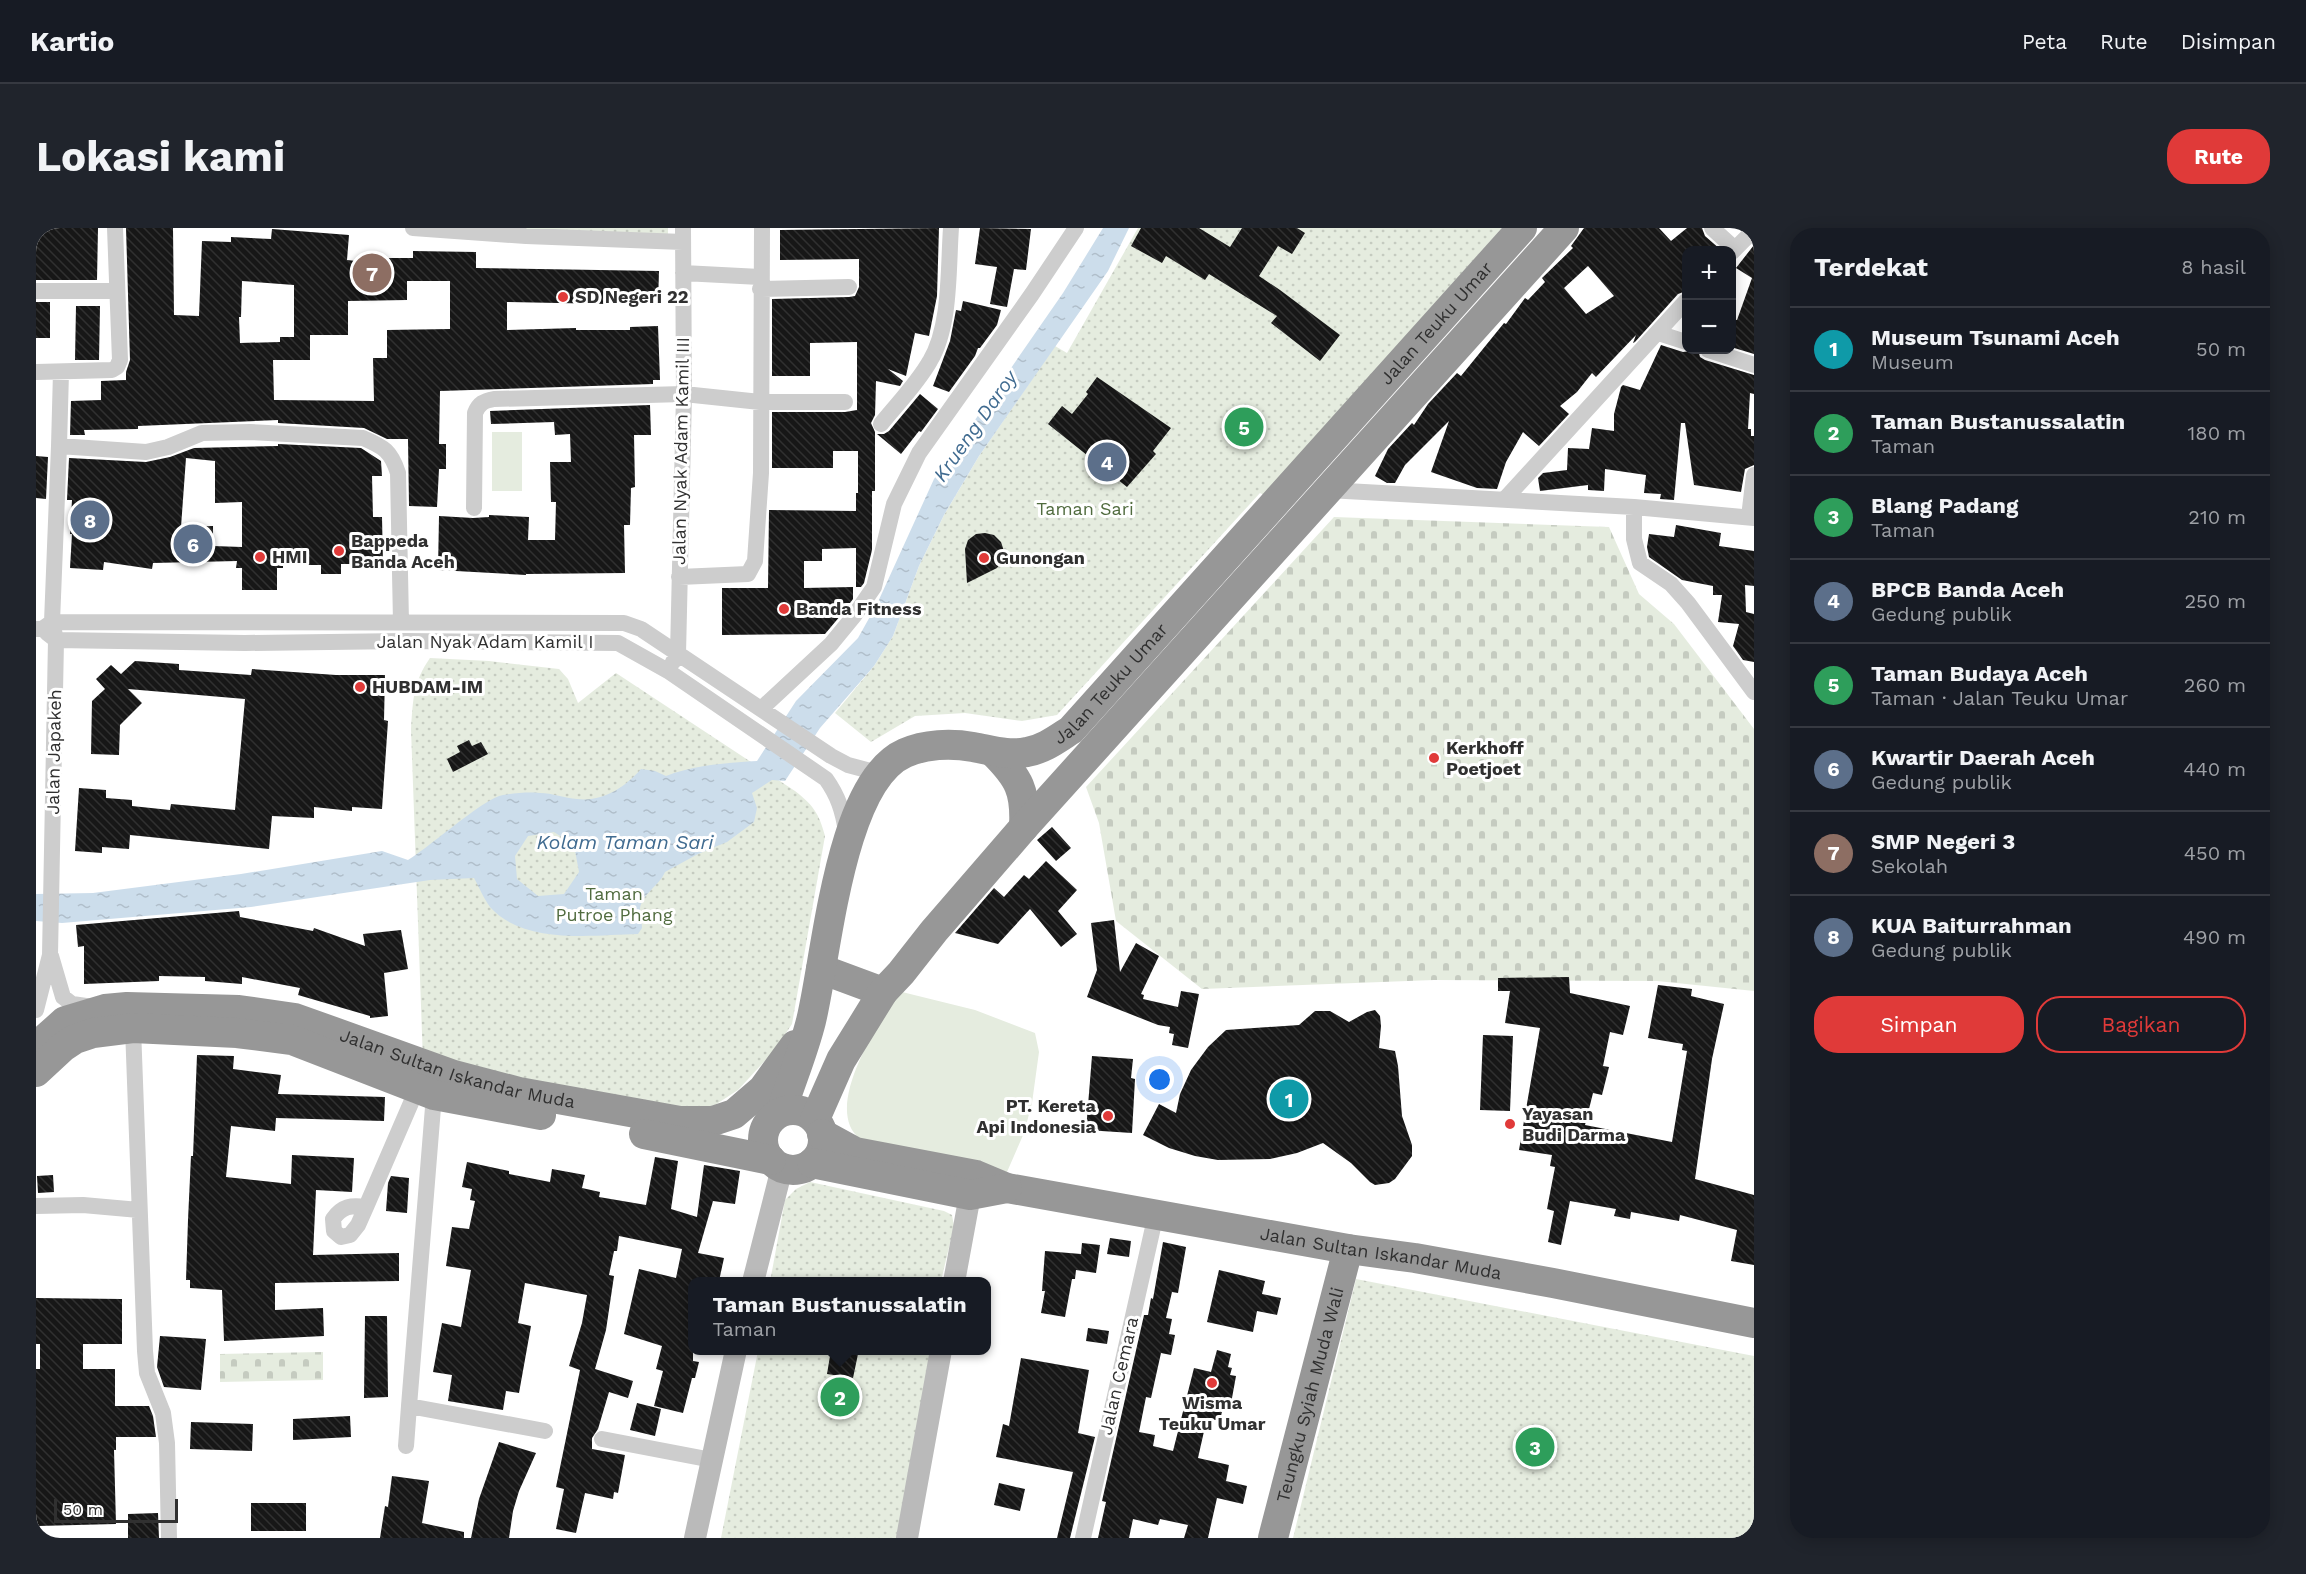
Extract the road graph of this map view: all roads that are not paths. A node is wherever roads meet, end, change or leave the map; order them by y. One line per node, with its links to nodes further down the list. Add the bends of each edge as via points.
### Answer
1 (114, 228): 17 (street)
2 (413, 228): 10 (street, via 526,236)
3 (762, 228): 14 (street)
4 (951, 228): 28 (street, via 945,313 939,339 930,362)
5 (1076, 228): 43 (street, via 920,453 894,504 874,587 831,644)
6 (1522, 228): 44 (highway, Jalan Teuku Umar, via 1071,730 1041,749)
7 (1564, 228): 31 (highway, Jalan Teuku Umar)
8 (1712, 228): 11 (street)
9 (1754, 230): 12 (street)
10 (683, 235): 13 (street, Jalan Nyak Adam Kamil III)
11 (1729, 246)
12 (1736, 247)
13 (683, 273): 14 (street); 25 (street, Jalan Nyak Adam Kamil III)
14 (760, 283): 15 (street); 26 (street)
15 (849, 287)
16 (36, 291): 17 (street)
17 (117, 291): 24 (street, via 117,367)
18 (1682, 306): 19 (street)
19 (1658, 333): 20 (street); 32 (street)
20 (1682, 341)
21 (1720, 354): 22 (street)
22 (1754, 365)
23 (36, 372): 24 (street)
24 (61, 372): 29 (street, Jalan Japakeh)
25 (684, 394): 26 (street); 34 (street, via 484,401 475,413); 36 (street, Jalan Nyak Adam Kamil III)
26 (760, 402): 27 (street); 36 (street, via 754,567 748,574 738,576)
27 (845, 402)
28 (881, 424)
29 (59, 446): 37 (street, via 146,452 202,433 238,432 363,438 380,445 392,456 398,472); 38 (street, Jalan Japakeh)
30 (1754, 475): 35 (street)
31 (1328, 490): 32 (street); 46 (highway, Jalan Teuku Umar)
32 (1504, 500): 33 (street)
33 (1634, 507): 35 (street); 42 (street, via 1634,539 1640,563 1671,584 1688,603)
34 (474, 508)
35 (1751, 517)
36 (679, 577): 40 (street, Jalan Nyak Adam Kamil III)
37 (401, 622): 38 (street, Jalan Nyak Adam Kamil I); 40 (street, Jalan Nyak Adam Kamil I, via 624,623)
38 (44, 626): 39 (street, Jalan Japakeh)
39 (56, 640): 41 (street, Jalan Nyak Adam Kamil I, via 618,643); 48 (street, Jalan Japakeh)
40 (678, 654): 41 (street, Jalan Nyak Adam Kamil III); 43 (street, Jalan Nyak Adam Kamil I)
41 (668, 671): 47 (street, Jalan Nyak Adam Kamil I, via 826,779 843,810)
42 (1754, 692)
43 (767, 713): 45 (street, Jalan Nyak Adam Kamil I, via 848,765)
44 (994, 753): 45 (highway, Jalan Teuku Umar, via 947,745 921,748 899,756); 46 (highway, via 1020,787 1025,803)
45 (878, 773): 47 (highway, Jalan Teuku Umar)
46 (1024, 827): 50 (highway, Jalan Teuku Umar)
47 (847, 839): 49 (highway, Jalan Teuku Umar)
48 (50, 955): 51 (street); 53 (street, via 63,997)
49 (821, 969): 50 (highway); 52 (highway, Jalan Teuku Umar)
50 (883, 992): 59 (highway, Jalan Teuku Umar, via 841,1060)
51 (36, 1010)
52 (811, 1022): 53 (highway, Jalan Sultan Iskandar Muda, via 763,1089 734,1114 713,1121 680,1121 519,1092 453,1075 295,1018 239,1010 127,1007); 58 (highway, Jalan Teuku Umar)
53 (84, 1025): 54 (highway, Jalan Sultan Iskandar Muda); 55 (highway); 56 (highway)
54 (134, 1028): 57 (highway, Jalan Sultan Iskandar Muda, via 292,1040); 65 (street)
55 (36, 1047)
56 (36, 1072)
57 (425, 1092): 61 (highway, Jalan Sultan Iskandar Muda); 64 (street); 73 (street)
58 (784, 1103)
59 (818, 1126): 60 (highway, via 820,1152); 61 (highway, via 798,1110 780,1112 771,1119 763,1139 765,1150); 62 (highway, Jalan Sultan Iskandar Muda, via 855,1152)
60 (813, 1163): 61 (highway, via 800,1169); 62 (highway, Jalan Sultan Iskandar Muda)
61 (776, 1164): 68 (street)
62 (973, 1185): 66 (highway, Jalan Sultan Iskandar Muda); 69 (street)
63 (36, 1206): 65 (street)
64 (366, 1207)
65 (139, 1210): 78 (street, via 147,1373 163,1413 167,1443)
66 (1156, 1214): 67 (highway, Jalan Sultan Iskandar Muda); 81 (street, Jalan Cemara)
67 (1348, 1249): 70 (highway, Jalan Sultan Iskandar Muda, via 1553,1283); 82 (highway, Teungku Syiah Muda Wali)
68 (754, 1277)
69 (955, 1277)
70 (1754, 1323)
71 (735, 1355): 77 (street)
72 (940, 1355): 80 (street)
73 (409, 1406): 74 (street); 76 (street)
74 (544, 1431)
75 (602, 1439): 77 (street)
76 (406, 1446)
77 (712, 1460): 79 (street)
78 (169, 1538)
79 (695, 1538)
80 (907, 1538)
81 (1083, 1538)
82 (1273, 1538)

